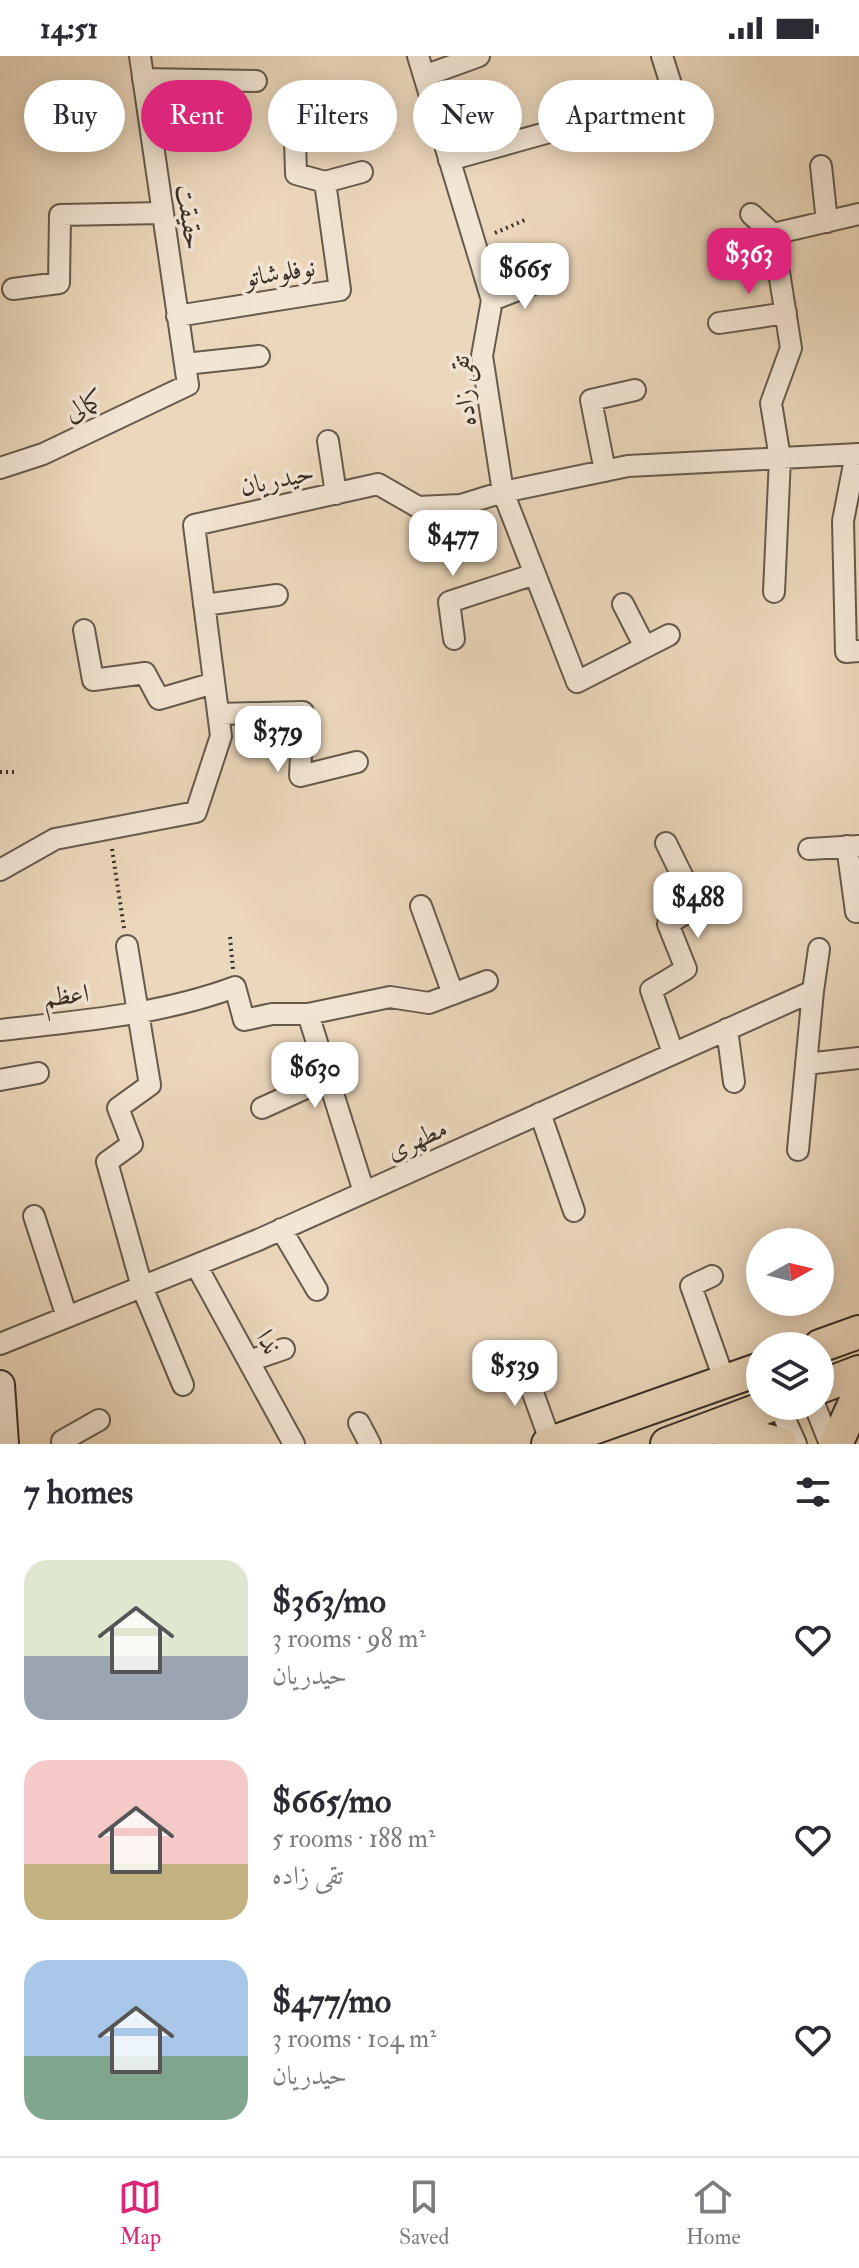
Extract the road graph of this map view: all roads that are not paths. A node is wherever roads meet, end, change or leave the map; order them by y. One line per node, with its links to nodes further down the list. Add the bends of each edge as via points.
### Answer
1 (140, 56): 5 (street, حقیقت)
2 (479, 56): 4 (street)
3 (662, 56): 8 (street, via 675,97)
4 (421, 66): 8 (street, تقی زاده)
5 (143, 79): 6 (street); 12 (street, حقیقت)
6 (256, 81)
7 (295, 152): 11 (street, via 296,174)
8 (449, 160): 19 (street, تقی زاده)
9 (821, 166): 15 (street)
10 (362, 172): 11 (street)
11 (325, 182): 21 (street, نوفلوشاتو, via 340,290)
12 (162, 213): 18 (street, via 60,215 59,283); 21 (street, حقیقت)
13 (751, 214): 16 (street)
14 (859, 214): 15 (street)
15 (827, 222): 16 (street)
16 (773, 234): 20 (street)
17 (541, 281): 19 (street)
18 (13, 289)
19 (492, 300): 31 (street, تقی زاده, via 482,356)
20 (786, 313): 22 (street); 28 (street, via 791,348 771,403)
21 (177, 316): 24 (street, حقیقت)
22 (719, 323)
23 (259, 356): 24 (street, کمالی)
24 (186, 374): 29 (street, کمالی, via 43,454)
25 (635, 390): 30 (street, via 591,400)
26 (328, 441): 32 (street)
27 (858, 454): 28 (street, حیدریان); 33 (street)
28 (780, 458): 30 (street, حیدریان); 35 (street)
29 (0, 468)
30 (605, 471): 31 (street, حیدریان)
31 (503, 492): 32 (street, حیدریان, via 461,505 418,507 378,484); 34 (street, تقی زاده)
32 (336, 494): 38 (street, حیدریان, via 194,525)
33 (851, 522): 43 (street, via 846,652)
34 (535, 574): 41 (street, via 449,602); 42 (street, تقی زاده, via 577,682)
35 (774, 592)
36 (277, 595): 38 (street)
37 (623, 604): 42 (street)
38 (204, 605): 44 (street, حیدریان)
39 (84, 630): 44 (street, via 93,680 145,673 159,699)
40 (669, 635): 42 (street)
41 (454, 639)
42 (645, 647)
43 (859, 651)
44 (214, 683): 45 (street, حیدریان)
45 (218, 714): 46 (street, via 303,712 300,776); 50 (street, حیدریان, via 221,736 196,812 55,839)
46 (357, 762)
47 (666, 843): 62 (street, via 697,906 668,924 686,969 651,990)
48 (853, 846): 49 (street); 52 (street)
49 (809, 849)
50 (0, 870)
51 (421, 906): 57 (street)
52 (856, 912)
53 (127, 946): 58 (street)
54 (819, 949): 56 (street)
55 (487, 981): 57 (street)
56 (813, 991): 60 (street, مطهری); 64 (street)
57 (453, 994): 59 (street, via 429,1003 390,997)
58 (138, 1013): 59 (street, اعظم, via 202,1000 235,987 244,1020); 61 (street, اعظم); 78 (street, via 150,1085 118,1108 132,1144 107,1162)
59 (308, 1014): 66 (street)
60 (727, 1029): 62 (street, مطهری); 68 (street)
61 (0, 1030)
62 (673, 1053): 70 (street, مطهری)
63 (859, 1058): 64 (street)
64 (806, 1064): 71 (street)
65 (38, 1073): 67 (street)
66 (328, 1078): 69 (street); 72 (street)
67 (0, 1080)
68 (734, 1082)
69 (262, 1108)
70 (540, 1113): 72 (street, مطهری); 73 (street)
71 (798, 1150)
72 (364, 1192): 75 (street, مطهری)
73 (574, 1211)
74 (34, 1216): 80 (street)
75 (281, 1229): 76 (street, مطهری); 79 (street)
76 (196, 1265): 78 (street, مطهری); 86 (street, ندا)
77 (712, 1276): 89 (street, via 691,1286)
78 (142, 1287): 80 (street, مطهری); 92 (street)
79 (317, 1290)
80 (67, 1317): 83 (street, مطهری)
81 (859, 1332): 82 (main road)
82 (834, 1341)
83 (0, 1344)
84 (284, 1349): 86 (street)
85 (520, 1357): 104 (street)
86 (249, 1361): 102 (street, ندا)
87 (859, 1372): 90 (main road)
88 (746, 1374): 89 (main road)
89 (725, 1382): 104 (main road)
90 (834, 1382)
91 (0, 1385): 100 (main road)
92 (183, 1385)
93 (859, 1394): 108 (main road)
94 (746, 1415): 99 (main road)
95 (99, 1420): 101 (street)
96 (785, 1420): 107 (street)
97 (822, 1420): 108 (street)
98 (359, 1423): 103 (street)
99 (714, 1427): 105 (main road); 106 (main road)
100 (4, 1444)
101 (64, 1444)
102 (294, 1444)
103 (370, 1444)
104 (549, 1444)
105 (667, 1444)
106 (781, 1444)
107 (796, 1444)
108 (833, 1444)

